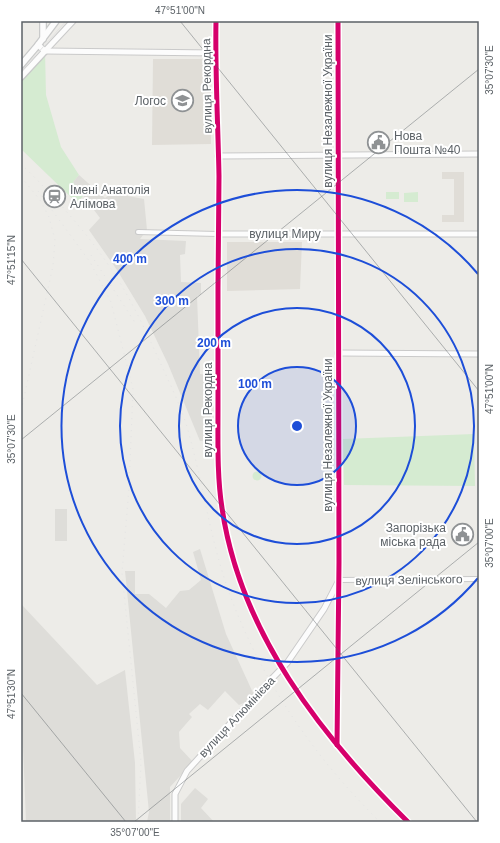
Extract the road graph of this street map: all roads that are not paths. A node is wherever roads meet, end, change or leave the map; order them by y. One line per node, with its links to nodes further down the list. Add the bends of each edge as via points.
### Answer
1 (43, 21): 6 (main road)
2 (56, 21): 6 (main road)
3 (73, 21): 8 (street)
4 (216, 21): 9 (street, вулиця Рекордна)
5 (338, 21): 12 (street, вулиця Незалежної України)
6 (43, 39): 7 (main road)
7 (38, 46): 8 (main road); 10 (main road)
8 (45, 51): 9 (street); 11 (main road)
9 (216, 53): 14 (street, вулиця Рекордна)
10 (21, 65)
11 (21, 77)
12 (338, 154): 13 (street); 14 (street); 17 (street, вулиця Незалежної України)
13 (479, 154)
14 (218, 156): 16 (street, вулиця Рекордна)
15 (138, 232): 16 (street, вулиця Миру)
16 (217, 234): 17 (street, вулиця Миру); 23 (street, вулиця Рекордна, via 218,449 221,506 226,535 238,574 256,618)
17 (338, 234): 18 (street, вулиця Миру); 19 (street, вулиця Незалежної України)
18 (479, 234)
19 (338, 353): 20 (street); 22 (street, вулиця Незалежної України)
20 (479, 354)
21 (479, 579): 22 (street, вулиця Зелінського)
22 (338, 580): 23 (street, вулиця Алюмінієва, via 324,609); 24 (street, вулиця Незалежної України)
23 (282, 669): 24 (street, вулиця Рекордна); 25 (street, вулиця Алюмінієва, via 187,771 175,794)
24 (337, 745): 26 (street)
25 (176, 822)
26 (408, 822)

